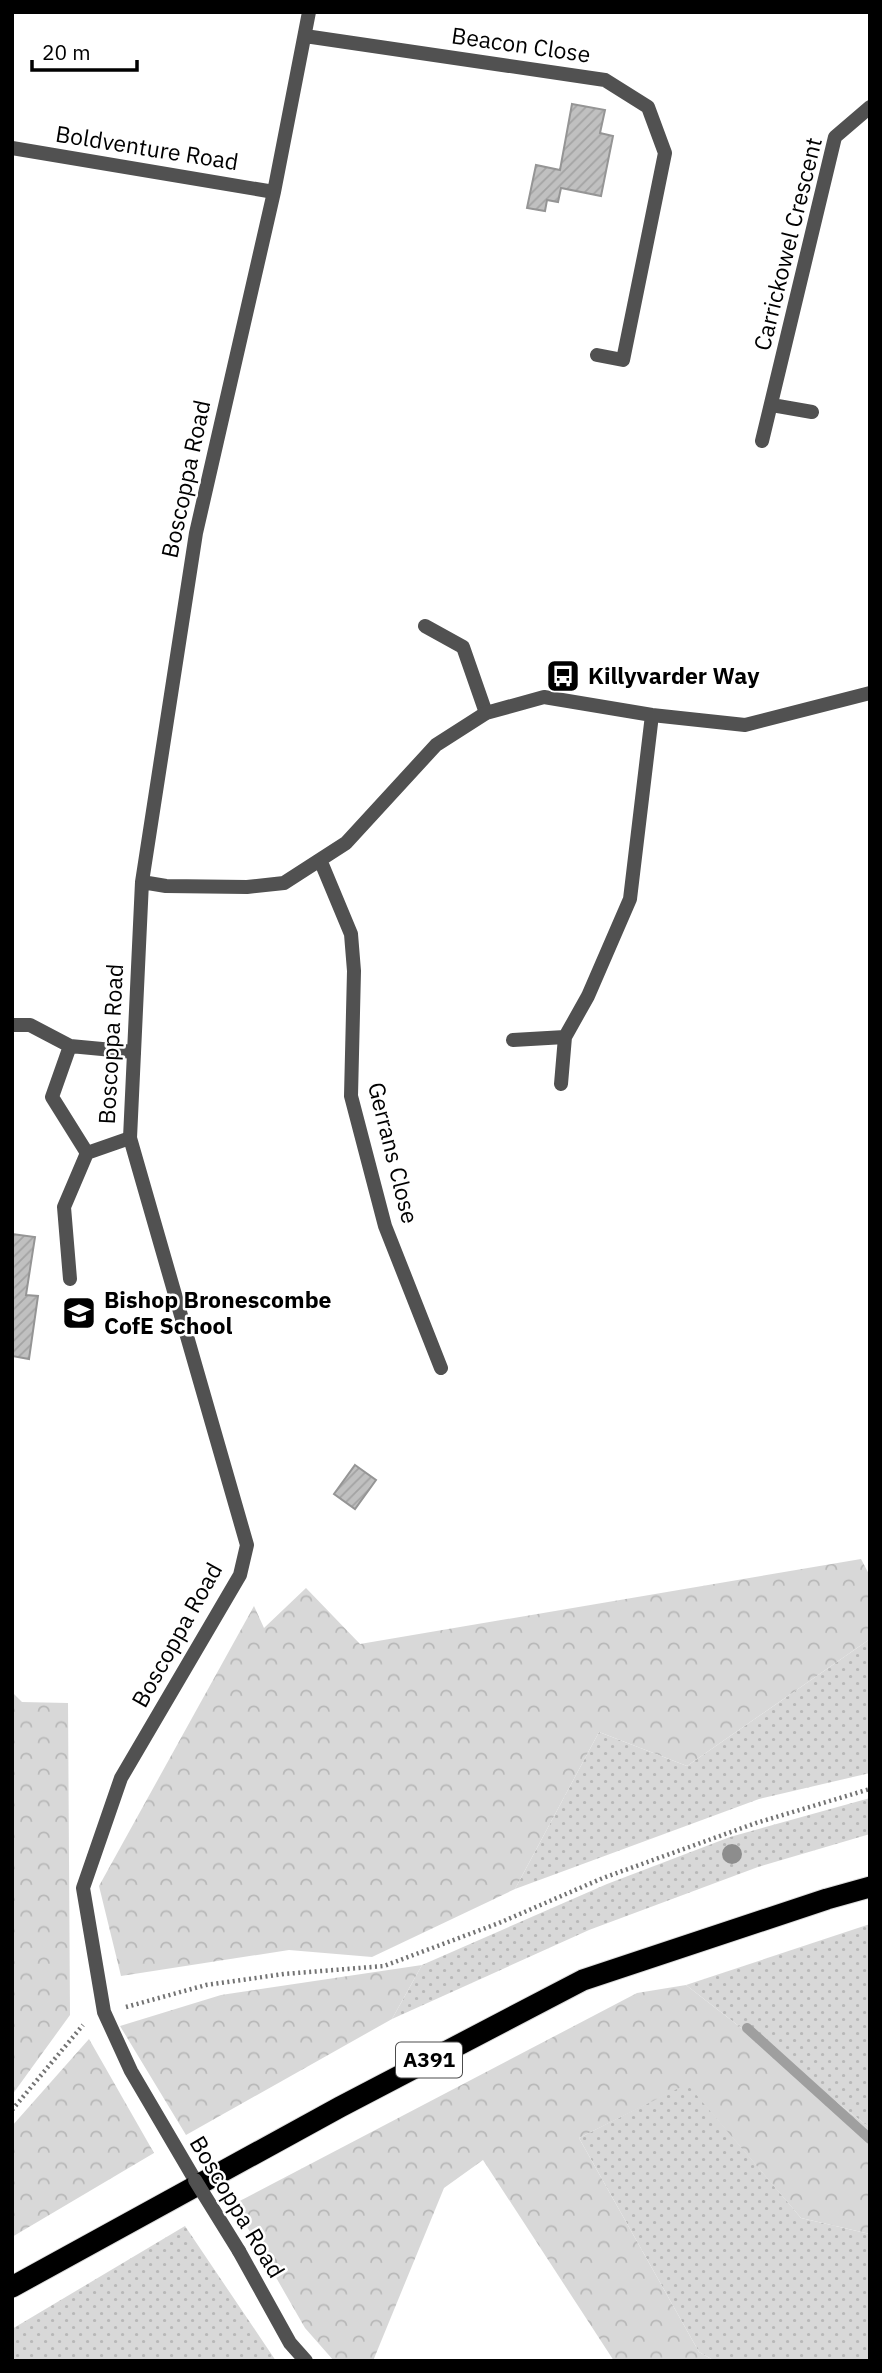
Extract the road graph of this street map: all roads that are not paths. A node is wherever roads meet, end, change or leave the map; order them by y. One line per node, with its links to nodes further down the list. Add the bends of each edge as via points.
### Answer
1 (309, 12): 2 (street, Boscoppa Road)
2 (305, 36): 5 (street, Boscoppa Road); 6 (street, Beacon Close, via 604,80 648,107 665,153 654,212 623,360)
3 (870, 107): 7 (street, Carrickowel Crescent, via 835,137)
4 (12, 148): 5 (street, Boldventure Road)
5 (274, 191): 15 (street, Boscoppa Road, via 196,533)
6 (597, 355)
7 (772, 405): 8 (street); 9 (street, Carrickowel Crescent)
8 (812, 412)
9 (762, 442)
10 (425, 625): 12 (street, via 463,647)
11 (870, 693): 13 (street, via 744,725)
12 (486, 713): 13 (street, via 544,697); 14 (street, via 436,745 346,843)
13 (652, 715): 17 (street, via 630,899)
14 (321, 862): 15 (street, via 284,883 259,886); 25 (street, Gerrans Close, via 351,934 351,1096 385,1226)
15 (142, 883): 20 (street, Boscoppa Road)
16 (12, 1025): 19 (street, via 30,1025)
17 (565, 1037): 18 (street); 21 (street)
18 (513, 1040)
19 (70, 1046): 20 (street); 23 (street, via 52,1097)
20 (134, 1052): 22 (street, Boscoppa Road)
21 (561, 1084)
22 (130, 1138): 23 (street); 28 (street, Boscoppa Road, bridge, via 247,1545 240,1575 121,1778 83,1888 104,2012 131,2071 290,2343)
23 (87, 1153): 24 (street, via 64,1207)
24 (70, 1279)
25 (441, 1368)
26 (870, 1887): 27 (highway, A391, via 583,1980)
27 (12, 2287)
28 (306, 2361)

